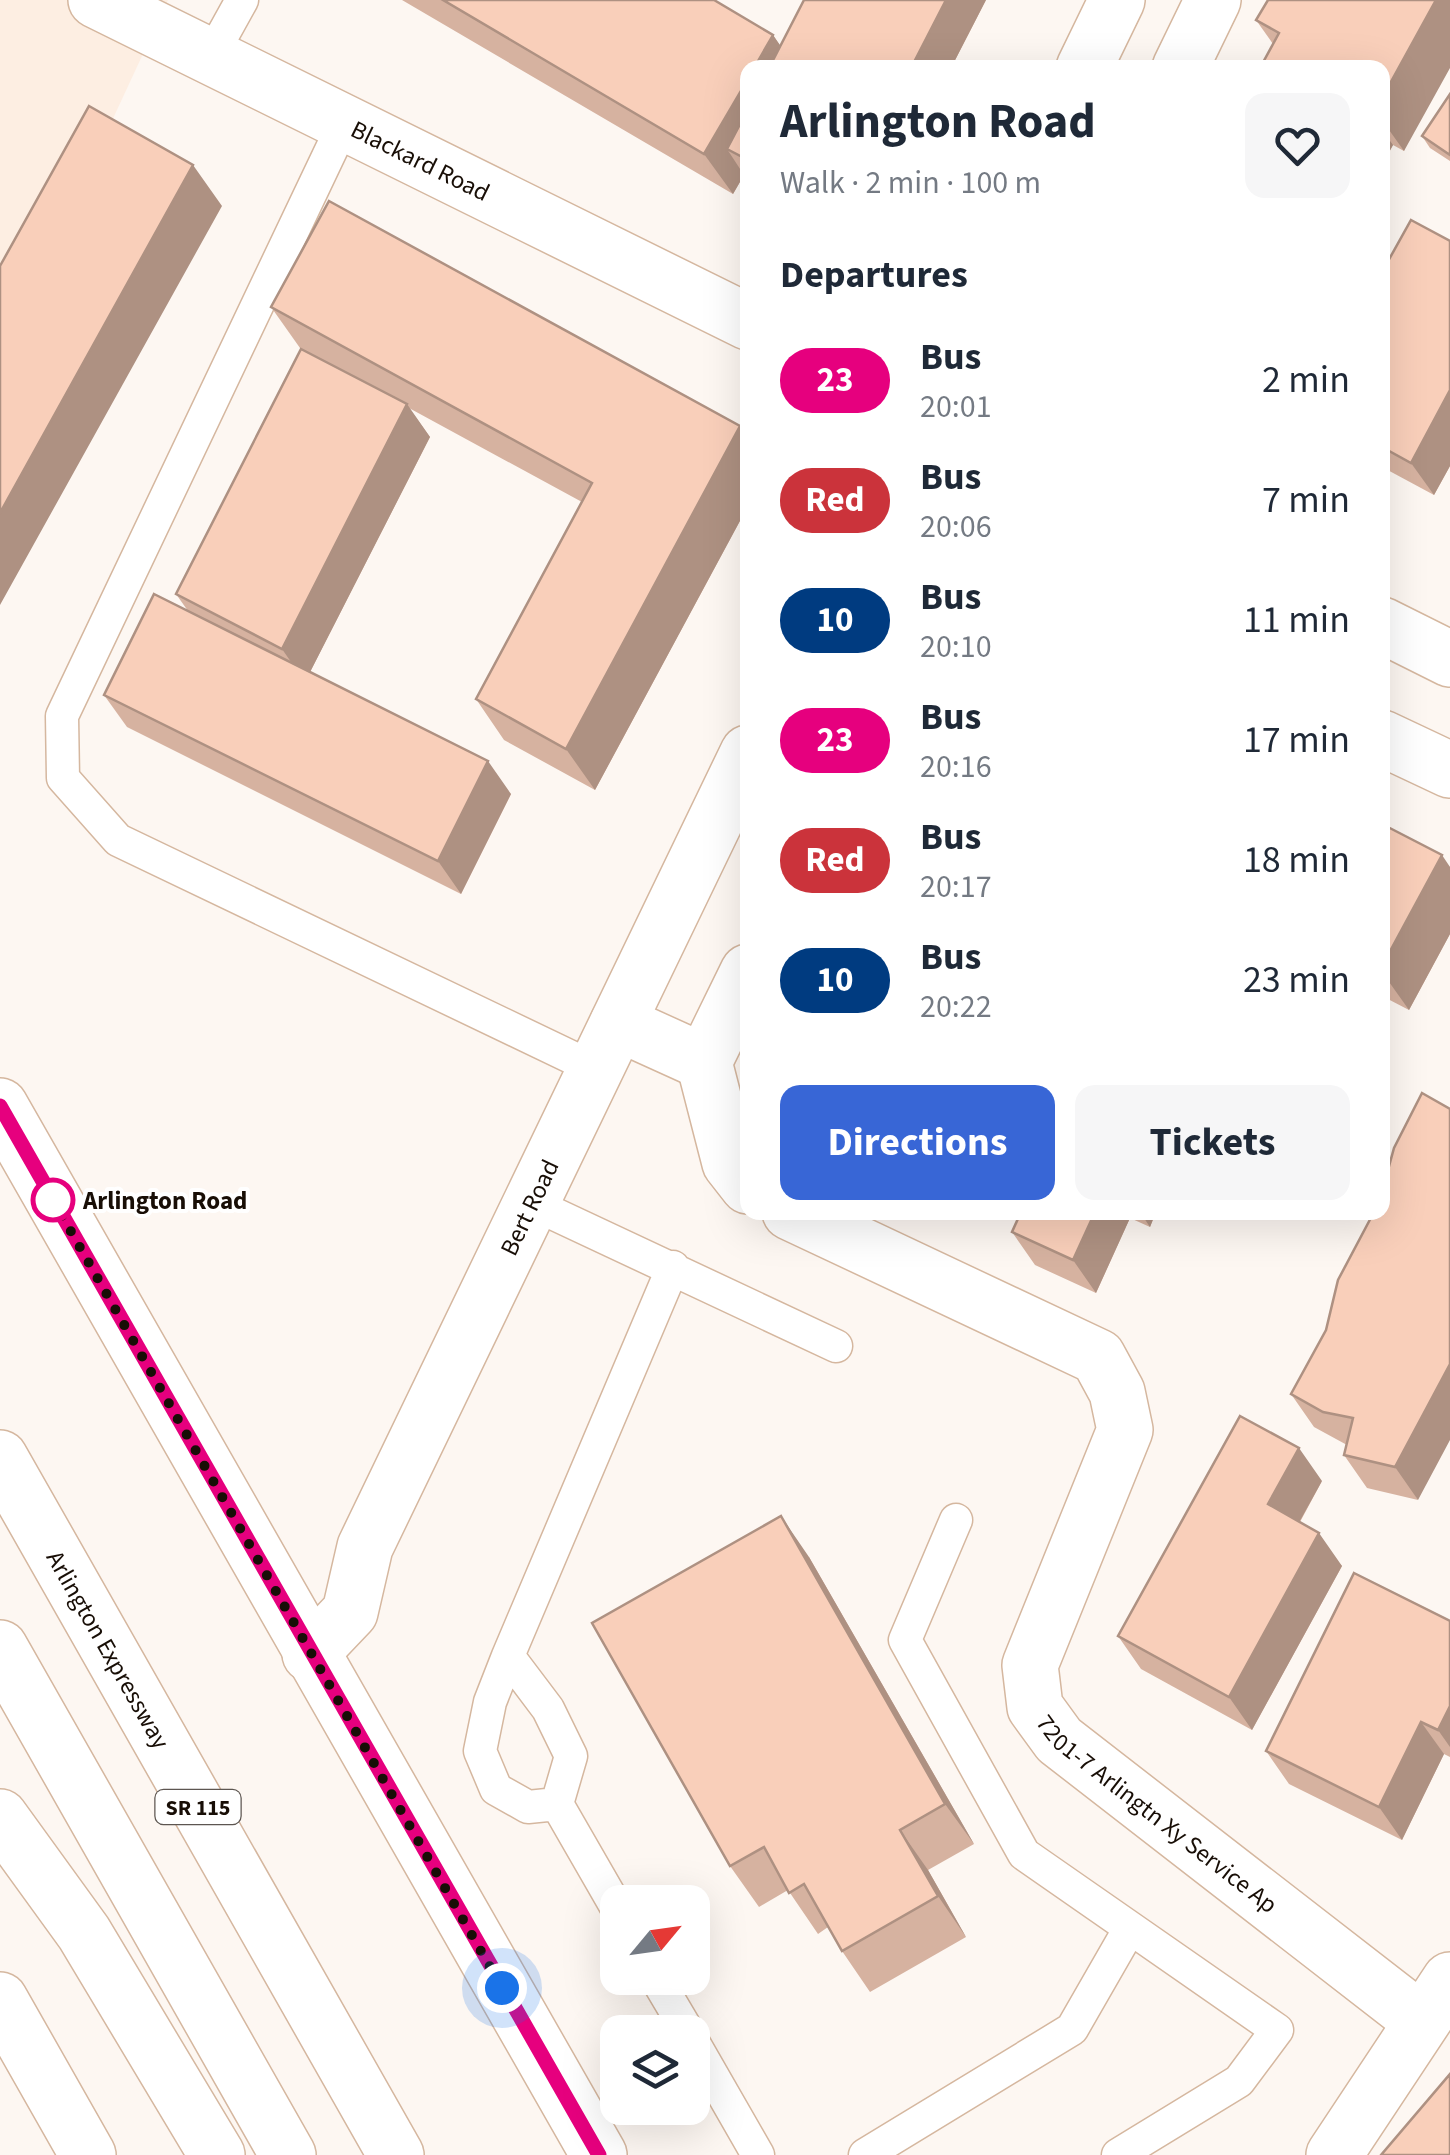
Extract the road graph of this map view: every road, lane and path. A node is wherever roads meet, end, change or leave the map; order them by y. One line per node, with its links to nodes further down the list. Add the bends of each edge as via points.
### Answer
1 (96, 0): 5 (main road, Blackard Road)
2 (242, 0): 5 (lane)
3 (1117, 0): 6 (main road)
4 (1213, 0): 7 (main road)
5 (211, 56): 8 (main road, Blackard Road)
6 (1088, 60)
7 (1184, 60)
8 (344, 122): 9 (main road, Blackard Road); 16 (lane, via 62,716 63,778 118,840)
9 (740, 318)
10 (1390, 628): 11 (main road)
11 (1450, 659)
12 (1390, 742): 14 (main road)
13 (740, 770): 16 (main road, Bert Road)
14 (1450, 770)
15 (740, 1010): 17 (main road)
16 (607, 1046): 17 (main road); 20 (main road, Bert Road)
17 (722, 1094): 19 (main road, via 730,1162)
18 (0, 1106): 27 (main road)
19 (740, 1175)
20 (532, 1203): 22 (lane); 27 (main road, Bert Road, via 365,1547 350,1612)
21 (807, 1220): 34 (main road, 7201-7 Arlingtn Xy Service Ap, via 1098,1357 1117,1392 1125,1430 1030,1665 1035,1707 1059,1740)
22 (672, 1267): 23 (lane); 28 (lane)
23 (836, 1346)
24 (0, 1458): 39 (main road, Arlington Expressway / SR 115)
25 (956, 1520): 32 (lane, via 905,1640 1024,1854)
26 (0, 1648): 38 (main road)
27 (310, 1654): 40 (main road)
28 (508, 1656): 29 (lane, via 548,1709 572,1756); 29 (lane, via 480,1751 496,1789 528,1807)
29 (557, 1804): 31 (lane)
30 (0, 1817): 37 (main road, via 84,1932)
31 (604, 1885)
32 (1130, 1928): 42 (lane, via 1072,2029); 43 (lane, via 1277,2030 1239,2081)
33 (0, 2000): 36 (main road)
34 (1435, 2000): 44 (main road)
35 (710, 2071): 41 (lane)
36 (88, 2155)
37 (217, 2155)
38 (288, 2155)
39 (396, 2155)
40 (599, 2155)
41 (758, 2155)
42 (865, 2155)
43 (1118, 2155)
44 (1334, 2155)

